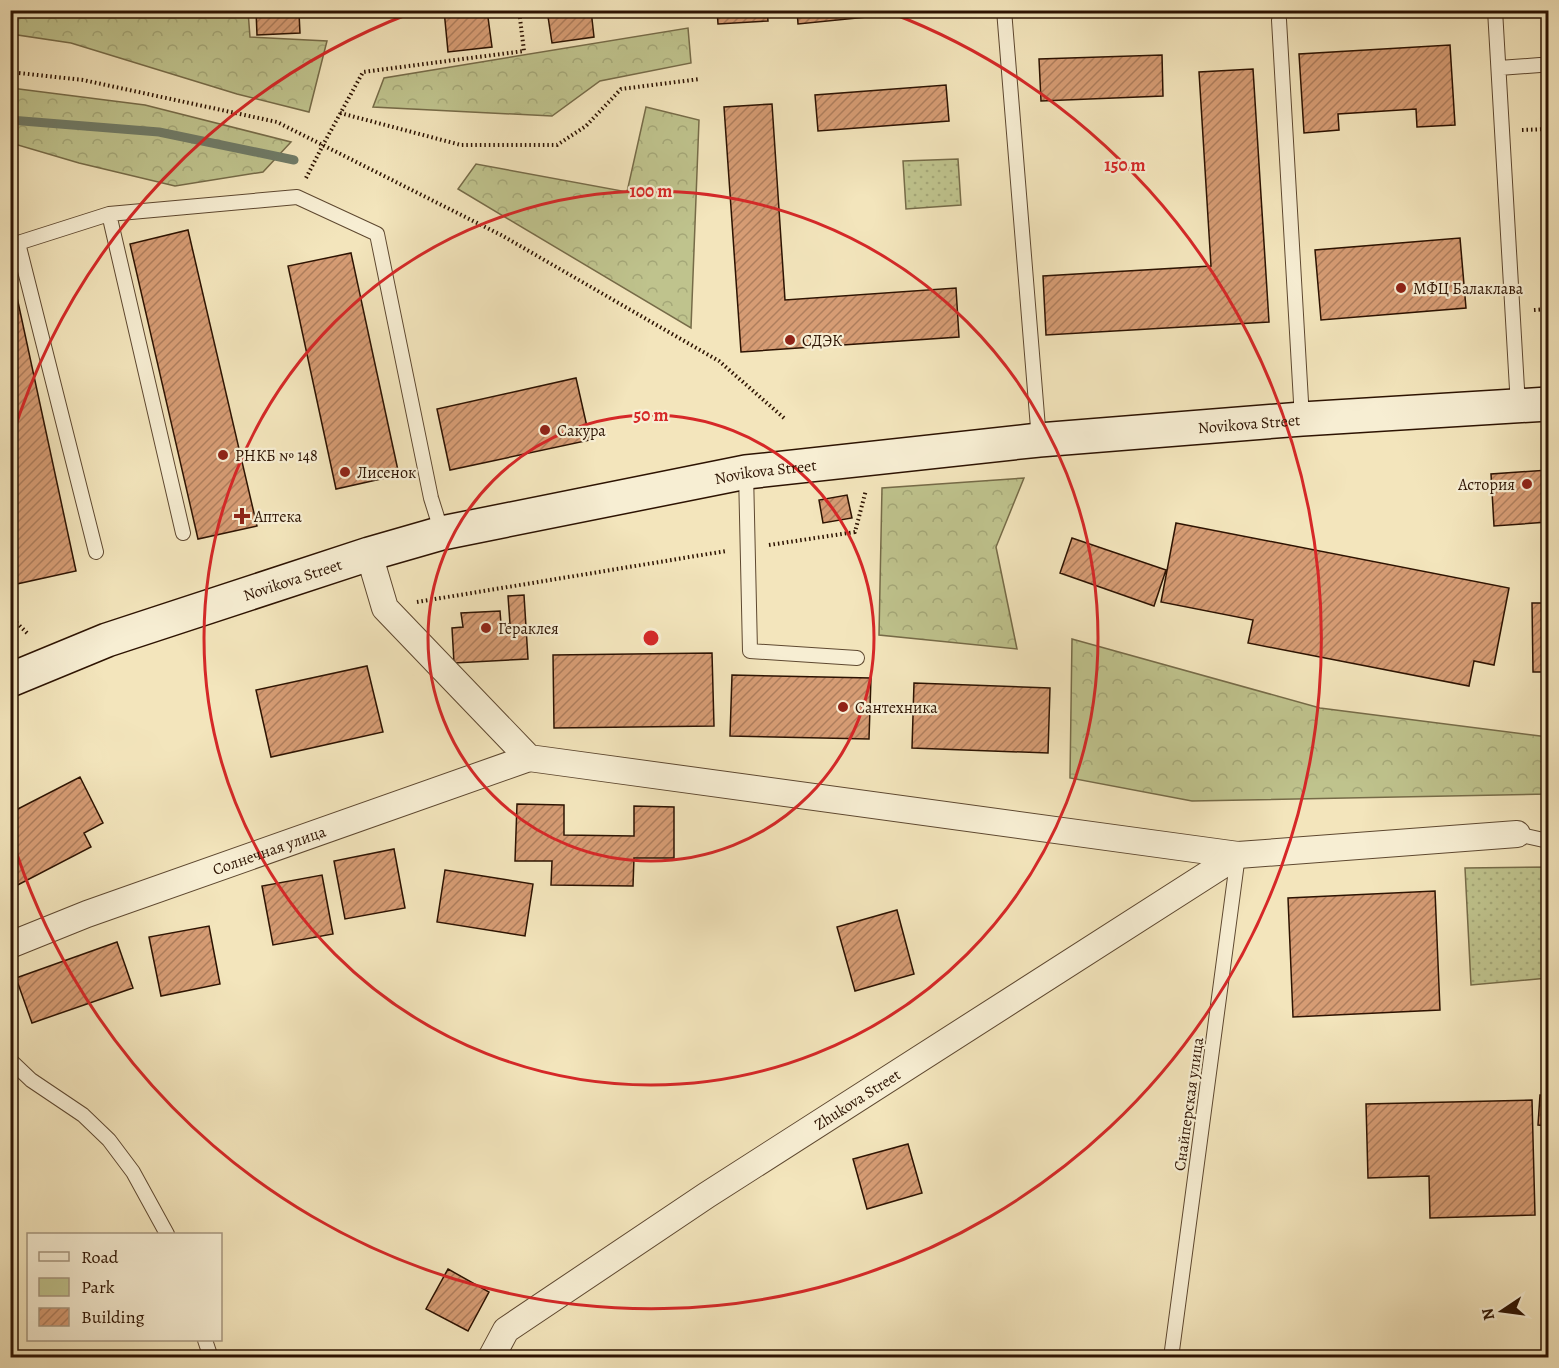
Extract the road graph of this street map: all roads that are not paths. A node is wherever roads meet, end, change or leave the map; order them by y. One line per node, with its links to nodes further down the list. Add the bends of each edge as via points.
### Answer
1 (1004, 10): 9 (lane)
2 (1495, 10): 5 (lane)
3 (1279, 20): 8 (lane)
4 (1540, 66): 5 (lane)
5 (1498, 68): 7 (lane)
6 (109, 214): 11 (lane, via 297,197 377,234 431,498); 12 (lane); 13 (lane, via 18,243)
7 (1533, 405): 8 (main road, Novikova Street)
8 (1302, 420): 9 (main road, Novikova Street)
9 (1040, 440): 10 (main road, Novikova Street)
10 (746, 472): 11 (main road, Novikova Street); 15 (lane, via 750,651)
11 (442, 532): 14 (main road, Novikova Street)
12 (183, 533)
13 (96, 552)
14 (369, 554): 16 (main road, Novikova Street, via 108,640); 17 (street, via 385,608)
15 (857, 658)
16 (10, 680)
17 (529, 758): 20 (street); 21 (street, Солнечная улица, via 87,914)
18 (1517, 834): 19 (lane); 20 (street)
19 (1548, 841)
20 (1238, 855): 26 (street, Zhukova Street, via 717,1189 506,1330); 27 (lane, Снайперская улица)
21 (10, 945)
22 (10, 1060): 23 (lane, via 31,1080 83,1115 109,1140 133,1172)
23 (166, 1233)
24 (205, 1341): 25 (lane)
25 (210, 1358)
26 (490, 1358)
27 (1171, 1358)

